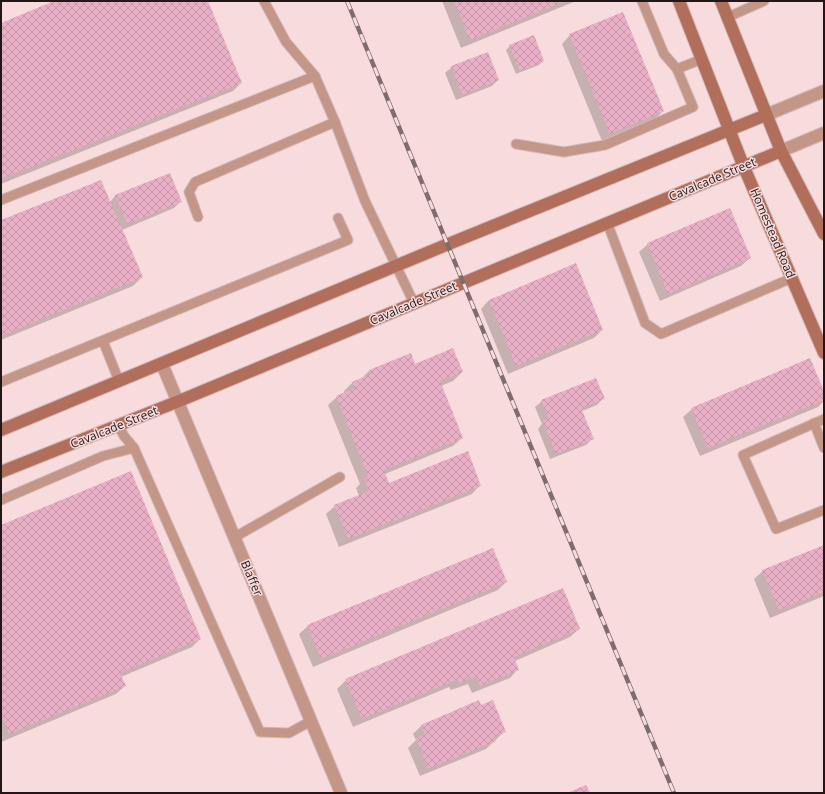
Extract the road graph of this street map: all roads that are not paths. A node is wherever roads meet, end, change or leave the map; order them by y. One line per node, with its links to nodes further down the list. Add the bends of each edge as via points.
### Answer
1 (264, 1): 9 (lane, via 286,42)
2 (642, 1): 8 (lane, via 664,54)
3 (679, 1): 7 (main road, Homestead Road)
4 (721, 1): 6 (main road)
5 (764, 1): 6 (lane)
6 (728, 17): 11 (main road)
7 (702, 59): 8 (lane); 13 (main road, Homestead Road)
8 (677, 69): 15 (lane, via 693,107 605,145 564,152)
9 (315, 76): 12 (lane); 18 (lane)
10 (824, 91): 11 (street)
11 (766, 115): 13 (main road); 16 (main road)
12 (335, 122): 19 (lane, via 196,182 189,192); 23 (lane, via 365,201)
13 (730, 130): 17 (main road, Homestead Road); 23 (main road)
14 (824, 133): 16 (street, Cavalcade Street)
15 (516, 144)
16 (781, 150): 17 (main road, Cavalcade Street); 22 (main road)
17 (743, 165): 21 (main road, Cavalcade Street); 24 (main road, Homestead Road)
18 (1, 200)
19 (198, 217)
20 (338, 218): 26 (lane, via 348,240)
21 (607, 222): 24 (lane, via 645,323 661,334); 25 (main road, Cavalcade Street)
22 (824, 234)
23 (397, 266): 25 (lane); 28 (main road)
24 (792, 278): 27 (main road, Homestead Road)
25 (414, 303): 31 (main road, Cavalcade Street)
26 (103, 341): 29 (lane); 30 (lane)
27 (824, 353)
28 (162, 364): 29 (main road); 31 (street, Blaffer)
29 (119, 381): 35 (main road)
30 (1, 382)
31 (179, 401): 34 (main road, Cavalcade Street); 42 (street, Blaffer)
32 (824, 419): 33 (lane)
33 (814, 423): 37 (lane); 41 (lane, via 743,455 776,529)
34 (118, 425): 36 (lane); 38 (main road, Cavalcade Street)
35 (1, 430)
36 (134, 448): 40 (lane, via 103,456); 43 (lane, via 260,732 289,733)
37 (824, 448)
38 (1, 472)
39 (340, 477): 42 (lane)
40 (1, 500)
41 (824, 510)
42 (235, 537): 43 (street, Blaffer)
43 (311, 721): 44 (street, Blaffer)
44 (341, 793)

